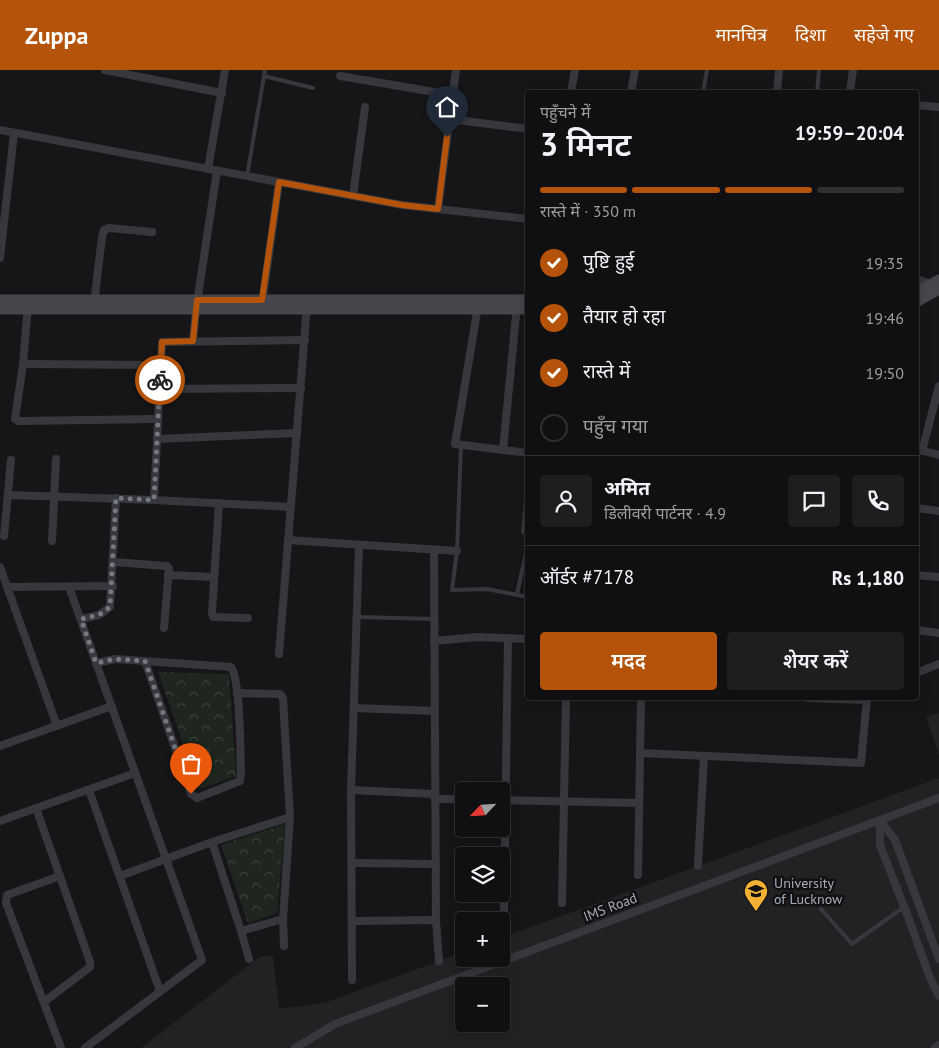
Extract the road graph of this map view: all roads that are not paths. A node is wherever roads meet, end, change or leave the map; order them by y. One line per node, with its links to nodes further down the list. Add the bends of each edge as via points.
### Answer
1 (105, 70): 20 (street)
2 (226, 70): 20 (street)
3 (265, 70): 11 (lane)
4 (456, 70): 21 (street)
5 (575, 70): 14 (street)
6 (635, 70): 15 (street)
7 (707, 70): 16 (lane)
8 (779, 70): 17 (street)
9 (819, 70): 18 (lane)
10 (853, 70): 19 (street)
11 (264, 76): 13 (lane); 31 (lane)
12 (340, 76): 21 (street)
13 (313, 88)
14 (571, 90)
15 (631, 90)
16 (703, 90)
17 (777, 90)
18 (817, 90)
19 (850, 90)
20 (222, 93): 29 (street)
21 (452, 96): 25 (street)
22 (919, 105): 24 (street)
23 (365, 107): 33 (street)
24 (939, 107)
25 (450, 119): 26 (street); 34 (street)
26 (525, 129)
27 (0, 130): 28 (street)
28 (14, 133): 29 (street); 37 (street)
29 (208, 169): 30 (street)
30 (217, 171): 31 (street); 45 (street)
31 (247, 176): 32 (street)
32 (279, 182): 33 (street); 46 (street)
33 (354, 196): 34 (street)
34 (438, 209): 35 (street)
35 (525, 219)
36 (152, 232): 44 (street, via 104,230)
37 (0, 258)
38 (919, 280): 39 (street)
39 (937, 284): 40 (street); 41 (street)
40 (919, 292)
41 (919, 299)
42 (0, 300): 43 (street)
43 (28, 305): 44 (street); 50 (street); 53 (street)
44 (94, 305): 45 (street)
45 (196, 305): 46 (street); 52 (street)
46 (262, 305): 47 (street)
47 (307, 305): 48 (street); 51 (street)
48 (478, 305): 49 (street); 61 (street, via 456,444)
49 (522, 305): 62 (street)
50 (0, 309)
51 (304, 340): 52 (street); 57 (street)
52 (193, 341): 54 (street, via 162,342)
53 (23, 364): 54 (street); 58 (street, via 15,419 18,421)
54 (161, 365): 56 (street)
55 (939, 386): 63 (street)
56 (160, 388): 57 (street); 58 (street)
57 (301, 388): 59 (street)
58 (158, 419): 60 (street)
59 (297, 433): 60 (street); 73 (street)
60 (157, 439): 71 (street)
61 (461, 445): 62 (street); 83 (lane)
62 (503, 450): 64 (street)
63 (919, 450): 65 (street)
64 (525, 453)
65 (939, 455)
66 (56, 459): 69 (street)
67 (11, 460): 68 (street)
68 (9, 495): 69 (street); 78 (street)
69 (54, 496): 70 (street); 80 (street)
70 (116, 498): 71 (street); 85 (street)
71 (154, 500): 72 (street)
72 (219, 503): 73 (street); 89 (street)
73 (291, 507): 79 (street)
74 (919, 508): 76 (street)
75 (525, 511): 77 (lane)
76 (939, 511)
77 (525, 532)
78 (4, 536)
79 (288, 540): 81 (street); 106 (street)
80 (52, 541)
81 (359, 545): 82 (street); 96 (street)
82 (434, 550): 83 (street); 99 (street)
83 (457, 551): 94 (lane, via 452,590 487,589)
84 (525, 558): 94 (lane)
85 (114, 562): 87 (street, via 167,566); 92 (street)
86 (0, 567): 93 (street)
87 (168, 575): 89 (street); 100 (street)
88 (919, 575): 90 (street)
89 (214, 577): 97 (street, via 213,617)
90 (939, 578)
91 (69, 586): 92 (street); 93 (street); 98 (street)
92 (113, 586): 98 (street, via 110,607 99,615)
93 (7, 587): 118 (street)
94 (517, 594): 95 (lane)
95 (525, 596)
96 (357, 617): 99 (lane); 116 (street)
97 (248, 618)
98 (81, 619): 108 (street)
99 (434, 619): 105 (street)
100 (164, 628)
101 (919, 630): 102 (street)
102 (939, 633)
103 (508, 638): 104 (street); 105 (street); 123 (street)
104 (525, 639)
105 (434, 641): 117 (street)
106 (279, 654)
107 (145, 661): 108 (street, via 115,659); 111 (street, via 232,668); 111 (street, via 191,794 197,798 240,781)
108 (96, 663): 115 (street)
109 (939, 664): 110 (street)
110 (919, 672)
111 (238, 693): 133 (street, via 280,694 283,698)
112 (566, 700): 130 (street)
113 (641, 700): 120 (street)
114 (866, 700): 121 (street, via 861,763)
115 (112, 706): 118 (street); 122 (street)
116 (354, 708): 117 (street); 125 (street)
117 (435, 712): 126 (street)
118 (57, 726): 119 (street)
119 (0, 746)
120 (640, 753): 121 (street); 131 (street)
121 (704, 756): 141 (street)
122 (135, 773): 124 (street); 138 (street)
123 (504, 782)
124 (89, 790): 132 (street); 144 (street)
125 (352, 790): 126 (street); 139 (street)
126 (435, 796): 127 (street); 140 (street)
127 (455, 798)
128 (939, 798): 134 (street, IMS Road)
129 (510, 800): 130 (street)
130 (563, 801): 131 (street); 146 (street)
131 (639, 803): 142 (street)
132 (36, 808): 135 (street); 143 (street)
133 (290, 817): 137 (street); 150 (street)
134 (880, 820): 147 (street, via 880,845); 155 (street, via 895,840); 165 (street, IMS Road, via 334,1024)
135 (0, 821)
136 (504, 838): 149 (street)
137 (212, 842): 138 (street); 153 (street)
138 (166, 859): 144 (street); 159 (street, via 202,960)
139 (352, 863): 140 (street); 152 (street)
140 (436, 864): 151 (street)
141 (698, 866)
142 (638, 875)
143 (60, 876): 145 (street); 161 (street, via 90,967)
144 (120, 876): 159 (street)
145 (3, 897): 161 (street)
146 (562, 903)
147 (904, 907): 148 (lane, via 852,944); 160 (street)
148 (821, 909)
149 (504, 912)
150 (283, 919): 153 (street); 154 (street)
151 (436, 920): 152 (street); 157 (street)
152 (352, 921): 158 (street)
153 (241, 931): 156 (street)
154 (284, 946)
155 (938, 954)
156 (249, 959)
157 (439, 961)
158 (352, 980)
159 (160, 991): 164 (street)
160 (939, 996)
161 (44, 1002): 163 (street)
162 (939, 1045): 166 (street)
163 (62, 1048)
164 (85, 1048)
165 (295, 1048)
166 (936, 1048)

